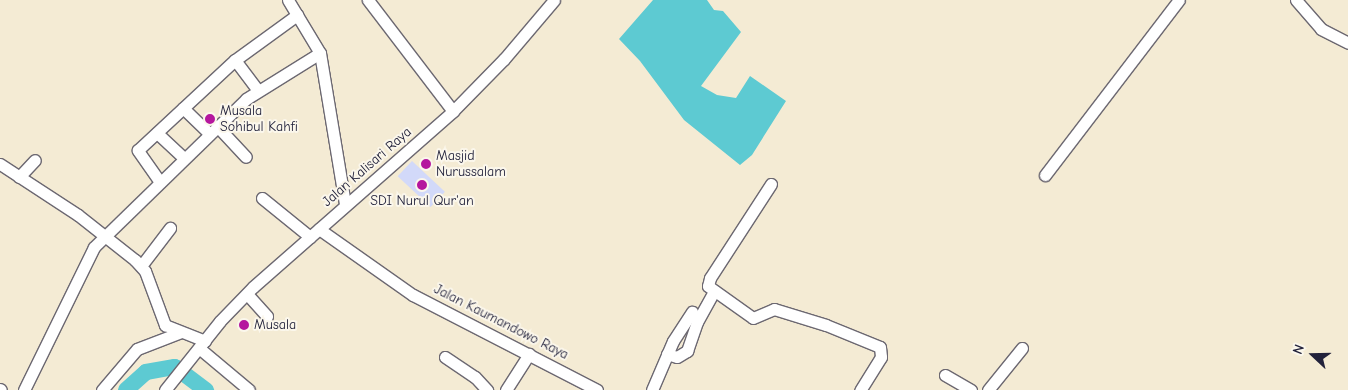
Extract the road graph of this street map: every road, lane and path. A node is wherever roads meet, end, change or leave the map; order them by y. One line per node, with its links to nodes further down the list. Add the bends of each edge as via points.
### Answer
1 (288, 0): 6 (street)
2 (368, 0): 12 (street)
3 (554, 0): 12 (street, Jalan Kalisari Raya, via 504,59)
4 (1178, 0): 19 (street)
5 (1296, 0): 7 (street, via 1321,29)
6 (297, 15): 8 (street); 9 (street)
7 (1348, 43)
8 (320, 53): 10 (street); 24 (street)
9 (235, 60): 10 (street); 11 (street)
10 (257, 90): 13 (street)
11 (183, 108): 13 (street); 14 (street)
12 (453, 111): 24 (street, Jalan Kalisari Raya)
13 (214, 130): 15 (street); 16 (street)
14 (157, 133): 16 (street); 21 (street, via 138,153)
15 (246, 157)
16 (184, 158): 21 (street)
17 (34, 160): 20 (street)
18 (0, 164): 20 (street)
19 (1045, 176)
20 (19, 177): 27 (street)
21 (160, 182): 27 (street)
22 (771, 184): 29 (street, via 710,278 708,286)
23 (262, 198): 26 (street, Jalan Kaumandowo Raya)
24 (345, 204): 26 (street, Jalan Kalisari Raya)
25 (170, 228): 28 (street)
26 (314, 233): 30 (street, Jalan Kalisari Raya); 36 (street, Jalan Kaumandowo Raya, via 413,295)
27 (105, 237): 28 (street); 41 (street, via 84,264)
28 (141, 266): 33 (street, via 162,321)
29 (714, 292): 37 (street, via 697,322 687,352 677,357); 48 (street, via 753,318 774,309 880,347 881,357)
30 (247, 294): 32 (street); 34 (street, Jalan Kalisari Raya)
31 (692, 312): 37 (street)
32 (267, 316)
33 (181, 332): 34 (street); 42 (street, via 137,349)
34 (200, 347): 40 (street, Jalan Kalisari Raya); 43 (street)
35 (1022, 348): 50 (street)
36 (529, 354): 45 (street); 46 (street, Jalan Kaumandowo Raya)
37 (667, 354): 47 (street)
38 (445, 357): 44 (street, via 475,377)
39 (945, 375): 49 (street)
40 (167, 388)
41 (26, 389)
42 (102, 390)
43 (249, 390)
44 (487, 390)
45 (506, 390)
46 (597, 390)
47 (652, 390)
48 (860, 390)
49 (971, 390)
50 (988, 390)

